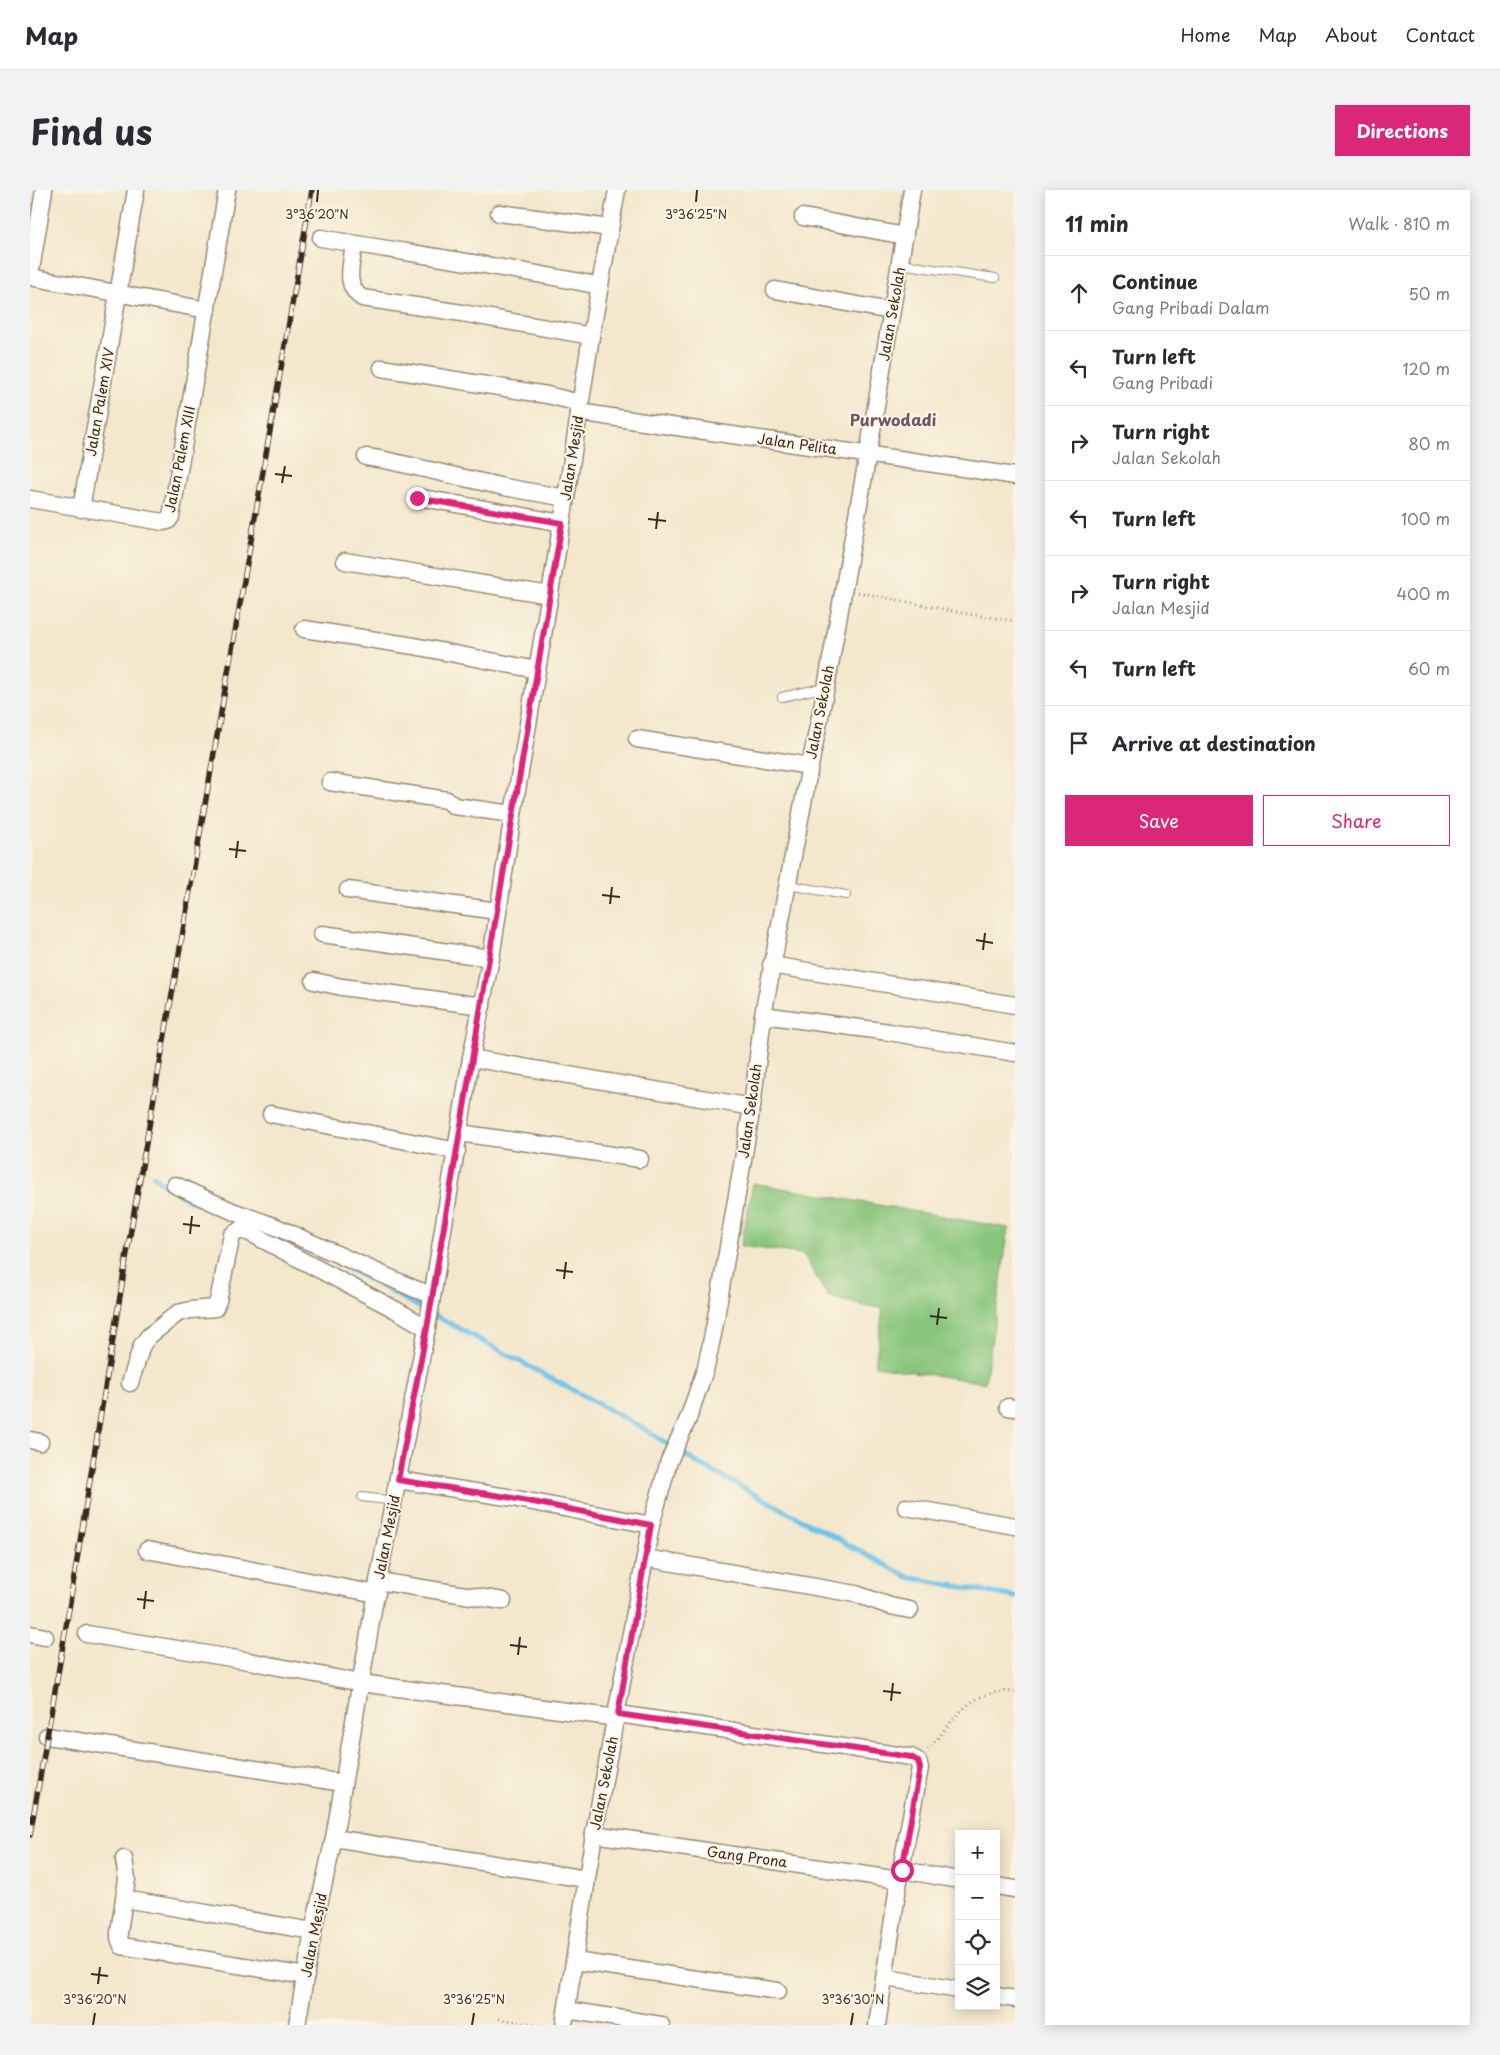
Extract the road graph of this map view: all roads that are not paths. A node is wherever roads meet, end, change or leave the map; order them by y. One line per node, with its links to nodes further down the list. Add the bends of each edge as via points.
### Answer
1 (44, 190): 13 (street)
2 (136, 190): 17 (street, Jalan Palem XIV)
3 (228, 190): 18 (street, Jalan Palem XIII)
4 (616, 190): 8 (street, Jalan Mesjid)
5 (912, 190): 9 (street, Jalan Sekolah)
6 (499, 213): 8 (street)
7 (803, 217): 9 (street)
8 (610, 228): 15 (street, Jalan Mesjid)
9 (905, 236): 12 (street, Jalan Sekolah)
10 (321, 238): 11 (street)
11 (354, 244): 15 (street); 20 (street, via 350,285 362,298)
12 (900, 264): 14 (lane); 19 (street, Jalan Sekolah)
13 (30, 276): 17 (street)
14 (995, 278)
15 (600, 286): 20 (street, Jalan Mesjid)
16 (775, 290): 19 (street)
17 (118, 294): 18 (street); 29 (street, Jalan Palem XIV)
18 (207, 310): 29 (street, Jalan Palem XIII, via 171,517 163,522)
19 (891, 311): 23 (street, Jalan Sekolah)
20 (591, 336): 22 (street, Jalan Mesjid)
21 (382, 368): 22 (street, Jalan Pelita, via 548,395)
22 (580, 408): 23 (street, Jalan Pelita, via 716,434); 27 (street, Jalan Mesjid)
23 (868, 454): 25 (street, Jalan Pelita); 35 (street, Jalan Sekolah)
24 (366, 457): 27 (street)
25 (1015, 476)
26 (417, 498): 30 (street)
27 (566, 498): 30 (street, Jalan Mesjid)
28 (30, 499): 29 (street, Jalan Palem XIII)
29 (81, 509)
30 (562, 523): 32 (street, Jalan Mesjid)
31 (345, 561): 32 (street)
32 (550, 596): 34 (street, Jalan Mesjid)
33 (304, 629): 34 (street)
34 (538, 670): 40 (street, Jalan Mesjid)
35 (826, 687): 36 (lane); 38 (street, Jalan Sekolah)
36 (782, 697)
37 (637, 740): 38 (street)
38 (810, 766): 41 (street, Jalan Sekolah)
39 (330, 782): 40 (street)
40 (513, 814): 44 (street, Jalan Mesjid)
41 (788, 885): 43 (lane); 47 (street, Jalan Sekolah)
42 (348, 890): 44 (street)
43 (846, 895)
44 (497, 911): 46 (street, Jalan Mesjid)
45 (322, 934): 46 (street)
46 (491, 958): 50 (street, Jalan Mesjid)
47 (772, 965): 49 (street); 51 (street, Jalan Sekolah)
48 (314, 981): 50 (street)
49 (1015, 1005)
50 (482, 1006): 53 (street, Jalan Mesjid)
51 (762, 1015): 52 (street); 54 (street, Jalan Sekolah)
52 (1015, 1053)
53 (472, 1058): 54 (street); 56 (street, Jalan Mesjid)
54 (752, 1107): 67 (street, Jalan Sekolah, via 706,1367 669,1461)
55 (271, 1114): 57 (street)
56 (459, 1133): 57 (street, Jalan Mesjid); 58 (street)
57 (457, 1151): 60 (street, Jalan Mesjid)
58 (640, 1159)
59 (175, 1185): 60 (street, via 274,1226)
60 (432, 1299): 61 (street, Jalan Mesjid)
61 (428, 1325): 62 (street, via 240,1230 232,1235 215,1308 178,1313 150,1336 142,1345); 63 (street, Jalan Mesjid)
62 (130, 1382)
63 (398, 1480): 65 (street, Jalan Mesjid); 67 (street)
64 (362, 1497): 65 (lane)
65 (395, 1501): 71 (street, Jalan Mesjid)
66 (906, 1507): 68 (street)
67 (651, 1525): 70 (street, Jalan Sekolah)
68 (1015, 1526)
69 (147, 1550): 71 (street)
70 (646, 1558): 73 (street, via 856,1594); 76 (street, Jalan Sekolah)
71 (377, 1587): 72 (street); 75 (street, Jalan Mesjid)
72 (502, 1601)
73 (910, 1610)
74 (87, 1634): 75 (street)
75 (361, 1683): 76 (street); 78 (street, Jalan Mesjid)
76 (617, 1716): 79 (street, Jalan Sekolah); 82 (street, via 911,1757 918,1761 920,1768)
77 (47, 1736): 78 (street)
78 (343, 1783): 80 (street, Jalan Mesjid)
79 (594, 1834): 82 (street, Gang Prona); 83 (street, Jalan Sekolah)
80 (334, 1838): 83 (street); 88 (street, Jalan Mesjid)
81 (124, 1859): 87 (street, via 127,1879)
82 (900, 1875): 84 (street, Gang Prona); 91 (street)
83 (586, 1879): 89 (street, Jalan Sekolah)
84 (955, 1880)
85 (1000, 1887): 86 (street)
86 (1015, 1889)
87 (124, 1899): 88 (street); 90 (street, via 119,1932 122,1946)
88 (313, 1931): 90 (street, Jalan Mesjid)
89 (575, 1961): 93 (street); 96 (street, Jalan Sekolah)
90 (306, 1976): 97 (street, Jalan Mesjid)
91 (886, 1978): 92 (street); 99 (street)
92 (955, 1989)
93 (778, 1991)
94 (1000, 1997): 95 (street)
95 (1015, 1999)
96 (566, 2017): 98 (street)
97 (297, 2025)
98 (661, 2025)
99 (878, 2025)

